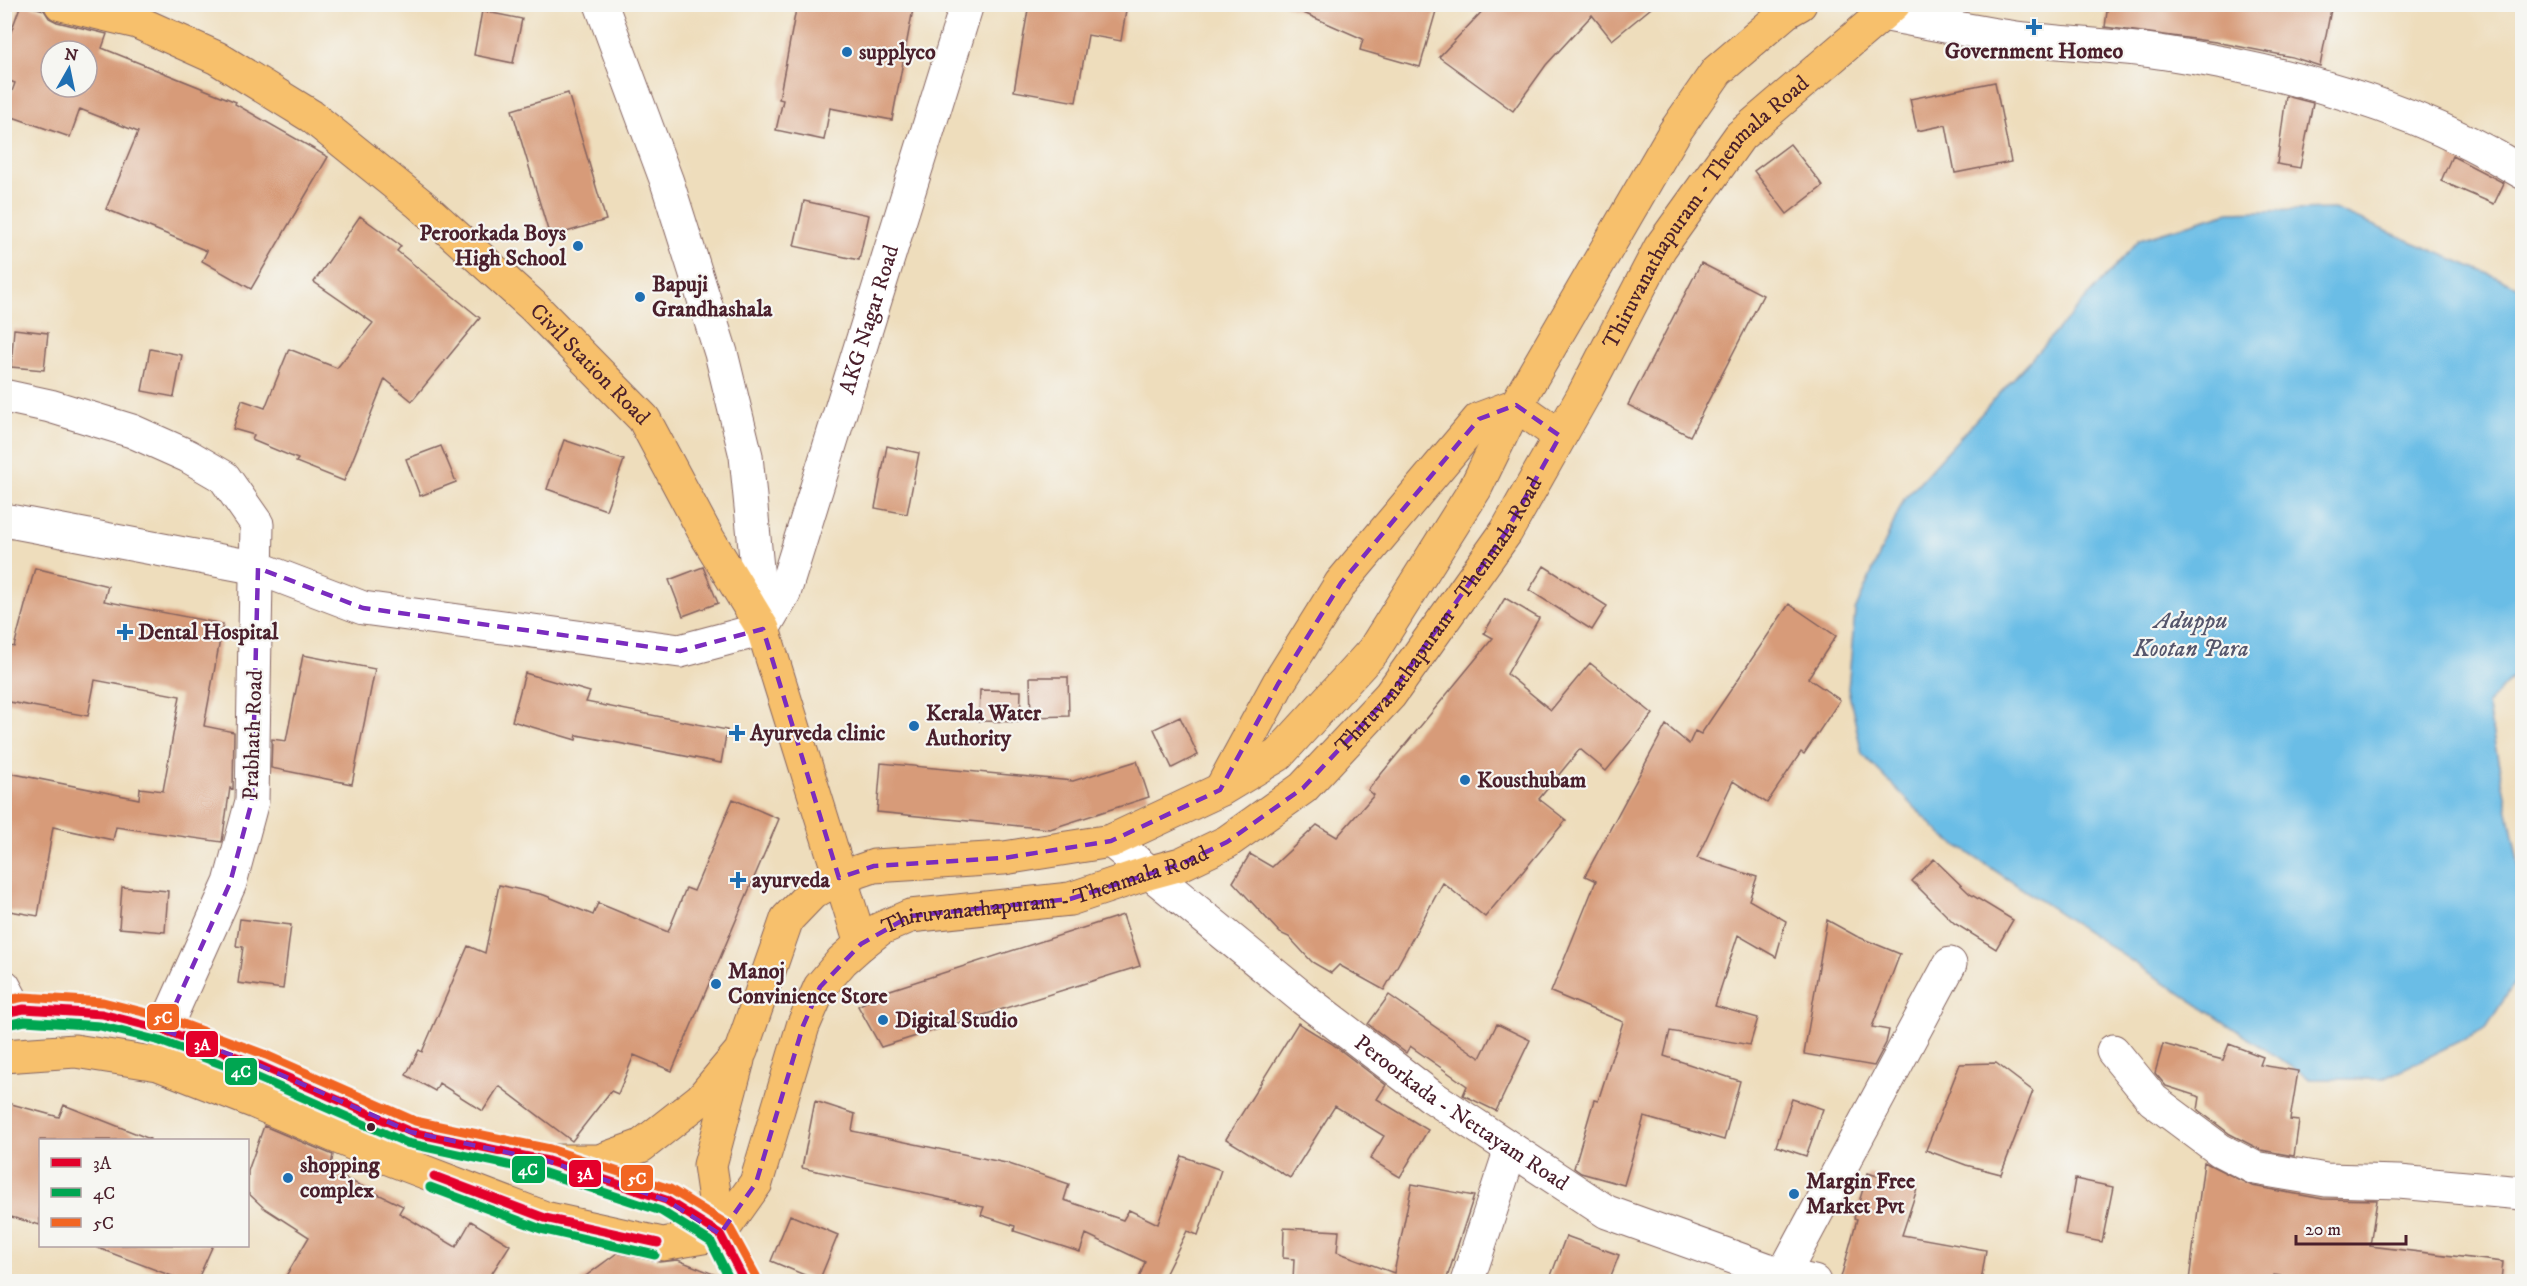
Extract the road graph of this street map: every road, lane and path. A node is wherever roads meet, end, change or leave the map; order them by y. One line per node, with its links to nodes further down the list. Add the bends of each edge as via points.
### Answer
1 (62, 4): 12 (main road, Civil Station Road, via 137,22 217,58 311,116 420,204 533,306 644,419 706,535)
2 (601, 4): 12 (street, via 667,182 721,353 746,456)
3 (967, 4): 12 (street, AKG Nagar Road, via 784,593)
4 (1800, 4): 8 (main road, Thiruvanathapuram - Thenmala Road, via 1717,71 1674,133)
5 (1884, 8): 6 (street, via 2015,38 2166,52 2326,86 2456,137); 9 (main road, Thiruvanathapuram - Thenmala Road, via 1740,136 1660,248)
6 (2523, 172)
7 (4, 396): 11 (street, Prabhath Road, via 132,431 224,477 257,524)
8 (1516, 405): 9 (main road); 13 (main road, Thiruvanathapuram - Thenmala Road, via 1475,489 1373,651 1278,755); 13 (main road, via 1479,419 1341,583 1278,684)
9 (1560, 436): 15 (main road, Thiruvanathapuram - Thenmala Road, via 1506,532 1390,695 1303,788 1227,842 1181,864)
10 (4, 520): 11 (street)
11 (258, 568): 12 (street, via 363,608 680,651); 20 (street, Prabhath Road, via 252,801 230,884)
12 (763, 629): 16 (main road, Civil Station Road)
13 (1220, 790): 14 (main road, Thiruvanathapuram - Thenmala Road)
14 (1111, 841): 15 (street, Peroorkada - Nettayam Road); 16 (main road, Thiruvanathapuram - Thenmala Road, via 1004,858 874,866)
15 (1148, 873): 17 (main road, Thiruvanathapuram - Thenmala Road, via 1070,899 910,916 880,929); 26 (street, Peroorkada - Nettayam Road, via 1431,1096)
16 (840, 878): 17 (main road, Civil Station Road); 21 (main road, Thiruvanathapuram - Thenmala Road, via 812,894 787,919)
17 (861, 944): 29 (main road, Thiruvanathapuram - Thenmala Road, via 820,987 802,1026 756,1183)
18 (1950, 964): 30 (street)
19 (9, 1003): 20 (main road, via 102,1014)
20 (164, 1030): 24 (main road)
21 (741, 1051): 27 (main road, via 701,1099 641,1146 599,1161); 29 (main road, Thiruvanathapuram - Thenmala Road, via 710,1165)
22 (2114, 1051): 28 (street, via 2153,1100 2220,1150 2255,1168 2326,1180)
23 (4, 1056): 25 (main road, via 75,1051 158,1064)
24 (261, 1066): 25 (main road); 27 (main road, via 411,1132)
25 (255, 1102): 29 (main road, via 545,1218 663,1244)
26 (1511, 1149): 30 (street, Peroorkada - Nettayam Road, via 1607,1212); 32 (street)
27 (548, 1161): 29 (main road, via 666,1200)
28 (2523, 1193)
29 (720, 1234): 31 (main road)
30 (1783, 1275): 33 (street, Peroorkada - Nettayam Road)
31 (745, 1281)
32 (1467, 1281)
33 (1814, 1281)

